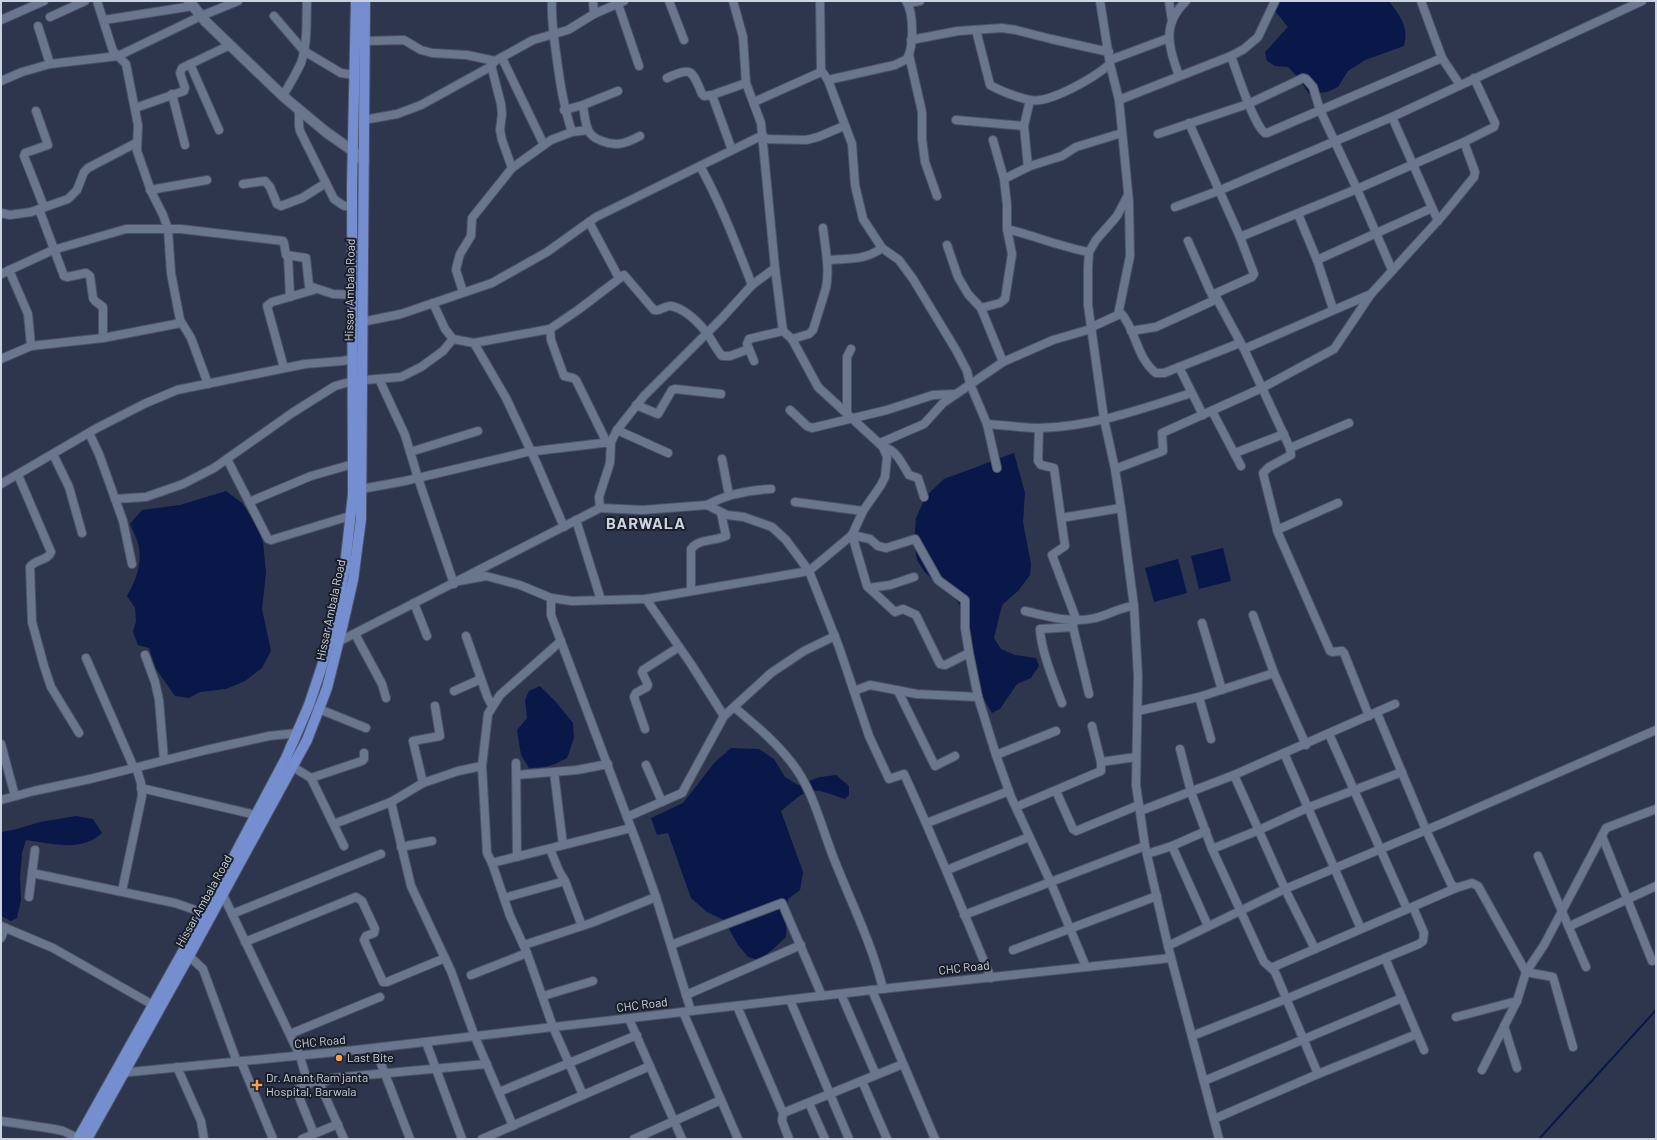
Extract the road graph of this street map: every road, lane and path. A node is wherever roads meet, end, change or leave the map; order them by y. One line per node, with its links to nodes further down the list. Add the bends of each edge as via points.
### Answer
1 (44, 1): 27 (street)
2 (85, 1): 26 (street)
3 (97, 1): 28 (street)
4 (238, 1): 24 (street)
5 (307, 1): 38 (street)
6 (356, 1): 49 (main road, Hissar Ambala Road)
7 (365, 1): 36 (main road, Hissar Ambala Road)
8 (552, 1): 32 (street)
9 (592, 1): 23 (street)
10 (669, 1): 34 (street)
11 (733, 1): 55 (street, via 743,37)
12 (820, 1): 48 (street)
13 (920, 1): 20 (street)
14 (1100, 1): 43 (street)
15 (1169, 1): 29 (street)
16 (1186, 1): 29 (street)
17 (1275, 1): 41 (street, via 1258,37)
18 (1421, 1): 42 (street)
19 (1642, 1): 52 (street)
20 (907, 2): 35 (street, via 911,12)
21 (191, 3): 24 (street); 28 (street)
22 (621, 3): 23 (street); 47 (street)
23 (594, 14): 32 (street, via 571,28)
24 (201, 16): 37 (street); 39 (street)
25 (274, 16): 38 (street)
26 (50, 17)
27 (1, 20)
28 (104, 20): 39 (street, via 113,51)
29 (1172, 21): 33 (street)
30 (38, 26): 45 (street)
31 (976, 30): 35 (street, via 940,33); 43 (street, via 1016,30); 61 (street, via 990,85)
32 (553, 34): 44 (street, via 533,40); 68 (street)
33 (1169, 38): 43 (street); 50 (street)
34 (684, 40)
35 (911, 40): 40 (street)
36 (365, 41): 44 (street, via 404,40 432,53 467,55); 72 (main road, Hissar Ambala Road)
37 (230, 45): 46 (street); 60 (street)
38 (304, 51): 49 (street, via 341,72); 60 (street)
39 (118, 56): 45 (street); 66 (street, via 126,64)
40 (909, 56): 53 (street, via 900,64); 105 (street, via 922,112 925,162)
41 (1231, 56): 50 (street); 64 (street)
42 (1442, 58): 56 (street); 69 (street)
43 (1110, 59): 61 (street, via 1100,73 1076,86 1044,99); 62 (street)
44 (496, 61): 72 (street, via 421,105 397,114); 89 (street); 96 (street, via 502,140)
45 (50, 64): 54 (street)
46 (190, 64): 58 (street, via 180,71 185,90); 77 (street)
47 (639, 66)
48 (821, 72): 53 (street); 63 (street)
49 (354, 75): 91 (main road, Hissar Ambala Road)
50 (1179, 76): 62 (street)
51 (667, 78): 59 (street, via 686,71 691,72 702,95)
52 (1474, 78): 56 (street); 87 (street, via 1495,125)
53 (828, 80): 75 (street)
54 (1, 81)
55 (746, 83): 59 (street); 63 (street)
56 (1460, 85): 71 (street)
57 (618, 92): 65 (street)
58 (172, 94): 66 (street); 88 (street)
59 (712, 95): 90 (street)
60 (283, 96): 67 (street)
61 (1030, 100): 76 (street)
62 (1119, 100): 80 (street)
63 (754, 102): 83 (street)
64 (1248, 104): 69 (street, via 1265,133); 69 (street, via 1304,78 1313,87); 74 (street)
65 (582, 105): 68 (street); 78 (street)
66 (135, 108): 85 (street, via 138,125)
67 (299, 110): 91 (street); 99 (street, via 300,131)
68 (564, 110): 79 (street)
69 (1320, 110): 86 (street)
70 (36, 111): 108 (street, via 48,145 25,153 24,158)
71 (1392, 117): 86 (street); 93 (street)
72 (364, 120): 92 (main road, Hissar Ambala Road)
73 (956, 120): 76 (street)
74 (1189, 123): 81 (street); 103 (street)
75 (844, 126): 83 (street, via 806,140); 121 (street, via 852,144 855,186 861,211)
76 (1024, 126): 95 (street)
77 (219, 130)
78 (588, 130): 79 (street); 82 (street, via 596,139 614,144 624,144)
79 (572, 132): 89 (street)
80 (1122, 133): 95 (street, via 1076,147 1062,156); 104 (street)
81 (1158, 134)
82 (640, 136)
83 (763, 137): 90 (street); 127 (street)
84 (993, 140): 97 (street)
85 (136, 142): 102 (street, via 138,157); 108 (street, via 88,168 77,190 68,199)
86 (1336, 142): 101 (street); 103 (street)
87 (1464, 142): 93 (street); 112 (street, via 1475,175)
88 (185, 145)
89 (544, 145): 96 (street)
90 (732, 150): 94 (street)
91 (353, 151): 92 (street); 106 (main road, Hissar Ambala Road)
92 (364, 161): 137 (main road, Hissar Ambala Road)
93 (1413, 164): 101 (street); 109 (street)
94 (700, 166): 113 (street); 132 (street, via 716,195)
95 (1028, 167): 97 (street)
96 (512, 168): 134 (street, via 472,218 471,236 460,254 456,270)
97 (1004, 179): 116 (street)
98 (207, 180): 102 (street)
99 (326, 183): 100 (street, via 302,198 281,206 277,204 270,186 265,181); 106 (street, via 334,199 344,206)
100 (243, 184)
101 (1357, 189): 111 (street); 117 (street)
102 (150, 190): 115 (street)
103 (1218, 191): 107 (street); 118 (street)
104 (1128, 195): 123 (street, via 1117,216); 143 (street, via 1130,256)
105 (937, 196)
106 (352, 206): 136 (main road, Hissar Ambala Road)
107 (1175, 206)
108 (41, 208): 110 (street, via 10,215); 122 (street)
109 (1432, 208): 112 (street); 117 (street)
110 (1, 213)
111 (1298, 214): 118 (street); 126 (street)
112 (1438, 221): 129 (street)
113 (590, 222): 131 (street); 134 (street, via 547,252 492,283)
114 (823, 228): 125 (street)
115 (168, 229): 122 (street, via 126,229); 124 (street, via 283,241); 145 (street, via 171,273)
116 (1006, 229): 123 (street, via 1066,248); 141 (street, via 1012,257 1005,299)
117 (1376, 234): 126 (street); 129 (street)
118 (1240, 237): 139 (street, via 1254,276)
119 (1188, 241): 139 (street)
120 (947, 245): 141 (street, via 958,277 968,294)
121 (882, 248): 125 (street, via 866,257); 169 (street, via 899,260 916,284 956,350)
122 (53, 250): 128 (street); 152 (street, via 64,276 86,273 90,276 93,300 103,307)
123 (1089, 252): 148 (street, via 1088,305)
124 (288, 256): 133 (street, via 306,258 309,286); 138 (street)
125 (826, 260): 154 (street, via 827,282 813,330 809,334)
126 (1317, 260): 142 (street)
127 (775, 268): 132 (street); 150 (street)
128 (9, 270): 130 (street); 156 (street, via 28,314)
129 (1392, 270): 135 (street)
130 (1, 274)
131 (619, 278): 147 (street); 151 (street, via 625,276 654,310 672,306 691,317)
132 (752, 284): 151 (street)
133 (318, 289): 136 (street, via 333,294); 138 (street)
134 (463, 292): 140 (street)
135 (1371, 294): 142 (street); 170 (street, via 1335,348)
136 (353, 295): 137 (street); 146 (main road, Hissar Ambala Road)
137 (363, 295): 144 (main road, Hissar Ambala Road)
138 (290, 297): 165 (street, via 267,306)
139 (1214, 297): 149 (street, via 1156,327); 157 (street)
140 (433, 302): 144 (street, via 401,314); 153 (street, via 445,329)
141 (981, 308): 163 (street)
142 (1333, 309): 157 (street)
143 (1119, 311): 148 (street, via 1115,318 1094,326); 149 (street)
144 (363, 322): 146 (street); 160 (main road, Hissar Ambala Road)
145 (181, 323): 152 (street); 168 (street, via 192,338)
146 (353, 324): 160 (main road, Hissar Ambala Road)
147 (550, 329): 155 (street); 187 (street, via 551,340 564,376 576,380)
148 (1091, 330): 163 (street, via 1049,341); 179 (street)
149 (1131, 331): 164 (street, via 1141,353 1154,372 1164,373)
150 (783, 332): 154 (street); 158 (street, via 748,339)
151 (707, 333): 158 (street, via 722,356 730,356); 174 (street)
152 (103, 338): 156 (street)
153 (453, 339): 155 (street); 166 (street, via 443,352 421,367 401,377)
154 (792, 339): 178 (street, via 818,387)
155 (474, 343): 191 (street, via 506,398)
156 (32, 346): 161 (street)
157 (1242, 346): 164 (street); 170 (street)
158 (749, 349): 162 (street)
159 (851, 349): 178 (street, via 847,357)
160 (358, 358): 165 (street); 167 (main road, Hissar Ambala Road)
161 (1, 359)
162 (754, 361)
163 (1003, 362): 169 (street)
164 (1179, 367): 171 (street)
165 (284, 368): 168 (street)
166 (379, 379): 167 (street); 190 (street)
167 (358, 381): 195 (street, via 334,386); 197 (main road, Hissar Ambala Road); 204 (main road, Hissar Ambala Road)
168 (208, 384): 185 (street, via 178,390 144,404)
169 (970, 384): 173 (street); 181 (street)
170 (1262, 388): 176 (street); 186 (street)
171 (1191, 393): 177 (street); 179 (street)
172 (721, 394): 174 (street, via 675,388 658,414)
173 (956, 394): 178 (street, via 933,395 886,410); 188 (street, via 924,424)
174 (636, 405): 183 (street)
175 (790, 410): 178 (street, via 810,428)
176 (1212, 411): 177 (street); 194 (street)
177 (1203, 415): 200 (street, via 1161,433 1164,449 1162,451)
178 (849, 416): 188 (street)
179 (1104, 419): 182 (street); 200 (street)
180 (1349, 423): 189 (street)
181 (987, 424): 182 (street); 199 (street)
182 (1039, 428): 218 (street, via 1038,461 1041,465 1054,468)
183 (616, 430): 187 (street); 192 (street)
184 (478, 431): 190 (street)
185 (89, 433): 193 (street); 208 (street)
186 (1284, 434): 189 (street); 194 (street)
187 (609, 443): 191 (street); 213 (street, via 610,464 599,497)
188 (882, 445): 207 (street, via 897,456 909,475 918,478); 215 (street, via 888,462 885,477)
189 (1290, 448): 221 (street, via 1291,455 1263,473)
190 (410, 452): 202 (street)
191 (531, 452): 202 (street); 220 (street)
192 (668, 453)
193 (54, 454): 201 (street); 222 (street, via 69,487)
194 (1235, 454): 198 (street)
195 (227, 459): 208 (street, via 214,468 166,490 146,497); 209 (street)
196 (722, 459): 206 (street)
197 (353, 464): 204 (main road, Hissar Ambala Road); 209 (street, via 311,476)
198 (1240, 466)
199 (997, 468)
200 (1115, 469): 214 (street)
201 (18, 475): 203 (street); 274 (street, via 51,552 48,557 33,563 30,567 32,622 51,687)
202 (418, 478): 204 (street); 227 (street)
203 (1, 484)
204 (357, 489): 217 (main road, Hissar Ambala Road); 244 (main road, Hissar Ambala Road, via 361,520 353,580)
205 (771, 489): 206 (street)
206 (729, 495): 212 (street)
207 (924, 497)
208 (115, 499): 224 (street, via 123,521)
209 (249, 502): 217 (street, via 270,540)
210 (795, 502): 215 (street)
211 (1338, 502): 221 (street)
212 (707, 505): 213 (street, via 643,510); 216 (street)
213 (600, 508): 219 (street)
214 (1121, 508): 218 (street); 234 (street)
215 (863, 511): 223 (street)
216 (721, 513): 225 (street, via 744,517 772,527 786,540); 229 (street, via 726,536 701,542 691,549)
217 (350, 516): 245 (main road, Hissar Ambala Road, via 345,566)
218 (1061, 518): 238 (street, via 1064,546 1052,556 1075,616)
219 (576, 520): 220 (street); 232 (street)
220 (564, 527): 227 (street)
221 (1277, 530): 267 (street, via 1330,651 1344,653)
222 (82, 533)
223 (852, 536): 225 (street); 228 (street); 247 (street, via 870,539 878,546 886,548 916,540 938,580 965,600 965,628)
224 (132, 564)
225 (809, 571): 229 (street); 242 (street)
226 (914, 577): 228 (street, via 890,585)
227 (456, 582): 230 (street, via 486,576 520,585); 233 (street)
228 (869, 588): 247 (street, via 895,612 903,609 916,615 941,665)
229 (691, 591): 231 (street)
230 (551, 598): 232 (street, via 572,601); 243 (street, via 551,615)
231 (646, 599): 232 (street); 246 (street)
232 (601, 600)
233 (414, 603): 239 (street); 240 (street)
234 (1134, 606): 238 (street); 266 (street)
235 (1024, 611): 238 (street)
236 (1253, 615): 250 (street)
237 (1202, 622): 252 (street)
238 (1074, 624): 256 (street); 260 (street, via 1040,630)
239 (355, 634): 244 (street); 259 (street, via 382,684)
240 (427, 636)
241 (466, 636): 251 (street)
242 (835, 636): 254 (street); 264 (street, via 804,651 771,673)
243 (561, 641): 263 (street, via 500,695); 289 (street)
244 (338, 643): 245 (street); 265 (main road, Hissar Ambala Road)
245 (328, 646): 275 (main road, Hissar Ambala Road)
246 (679, 647): 268 (street); 271 (street, via 642,672 648,685 634,697)
247 (969, 653): 257 (street)
248 (145, 655): 286 (street, via 159,700)
249 (86, 658): 293 (street)
250 (1274, 673): 252 (street); 279 (street)
251 (481, 679): 253 (street); 263 (street)
252 (1222, 690): 258 (street)
253 (454, 691)
254 (854, 691): 255 (street, via 870,685); 315 (street, via 869,736 889,779 904,774)
255 (898, 691): 257 (street); 284 (street, via 935,766)
256 (1089, 694)
257 (978, 697): 283 (street)
258 (1199, 697): 266 (street); 277 (street)
259 (386, 698)
260 (1062, 703)
261 (1395, 704): 267 (street)
262 (435, 706): 299 (street, via 440,736 413,741)
263 (492, 706): 291 (street, via 488,714)
264 (734, 707): 268 (street); 384 (street, via 791,762 811,798 870,945)
265 (319, 710): 270 (street); 292 (main road, Hissar Ambala Road)
266 (1138, 711): 285 (street)
267 (1373, 714): 276 (street); 295 (street)
268 (724, 716): 308 (street, via 682,794)
269 (1092, 726): 287 (street)
270 (366, 728)
271 (645, 729)
272 (1656, 730): 319 (street)
273 (1056, 731): 283 (street)
274 (78, 733)
275 (297, 733): 286 (street, via 269,736); 313 (main road, Hissar Ambala Road)
276 (1330, 734): 279 (street); 301 (street)
277 (1211, 740)
278 (1, 744): 305 (street)
279 (1306, 745): 282 (street)
280 (1180, 749): 304 (street)
281 (364, 753): 298 (street, via 362,761)
282 (1284, 754): 296 (street); 311 (street)
283 (996, 755): 302 (street)
284 (955, 756)
285 (1136, 757): 287 (street); 310 (street, via 1136,785)
286 (164, 760): 293 (street)
287 (1101, 762): 303 (street, via 1102,770 1099,773)
288 (516, 763): 297 (street)
289 (608, 764): 294 (street); 314 (street)
290 (646, 765): 308 (street)
291 (482, 766): 299 (street); 336 (street, via 487,853)
292 (292, 767): 298 (street); 346 (main road, Hissar Ambala Road)
293 (135, 768): 300 (street); 305 (street)
294 (554, 772): 297 (street); 325 (street)
295 (1402, 772): 301 (street); 319 (street)
296 (1234, 774): 304 (street); 318 (street)
297 (516, 775): 335 (street)
298 (311, 778): 316 (street)
299 (423, 783): 307 (street)
300 (141, 788): 313 (street); 345 (street, via 142,796)
301 (1355, 790): 311 (street); 330 (street)
302 (1009, 791): 309 (street); 315 (street)
303 (1056, 791): 309 (street); 310 (street, via 1076,831)
304 (1191, 792): 310 (street); 320 (street)
305 (15, 796): 306 (street)
306 (1, 800)
307 (391, 802): 316 (street); 327 (street)
308 (662, 802): 314 (street)
309 (1016, 807): 322 (street)
310 (1140, 808): 332 (street)
311 (1307, 808): 318 (street); 337 (street)
312 (1656, 809): 321 (street, via 1608,826)
313 (256, 815): 355 (main road, Hissar Ambala Road)
314 (627, 817): 317 (street)
315 (927, 823): 338 (street)
316 (334, 824): 324 (street)
317 (631, 828): 325 (street); 349 (street)
318 (1259, 830): 329 (street); 344 (street)
319 (1426, 830): 330 (street); 343 (street, via 1451,884)
320 (1206, 831): 326 (street); 329 (street)
321 (1602, 836): 351 (street); 354 (street)
322 (1029, 837): 338 (street); 341 (street)
323 (432, 841): 327 (street)
324 (344, 846)
325 (563, 846): 328 (street)
326 (1172, 846): 332 (street); 359 (street)
327 (402, 847): 373 (street, via 410,886)
328 (550, 849): 335 (street); 340 (street)
329 (1212, 849): 353 (street)
330 (1381, 849): 337 (street); 352 (street)
331 (35, 850): 339 (street)
332 (1146, 850): 341 (street); 347 (street)
333 (381, 854): 356 (street)
334 (1538, 856): 354 (street)
335 (517, 857): 336 (street)
336 (492, 863): 350 (street)
337 (1334, 868): 344 (street); 363 (street)
338 (947, 870): 357 (street)
339 (32, 873): 345 (street); 348 (street)
340 (565, 881): 350 (street); 358 (street)
341 (1051, 883): 357 (street); 362 (street)
342 (1656, 886): 351 (street)
343 (1456, 888): 352 (street); 380 (street, via 1472,883 1478,886)
344 (1285, 889): 353 (street); 370 (street)
345 (122, 891): 355 (street, via 175,903)
346 (222, 895): 356 (street); 372 (main road, Hissar Ambala Road)
347 (1157, 896): 362 (street); 368 (street)
348 (29, 897)
349 (656, 897): 358 (street); 366 (street)
350 (504, 898): 369 (street)
351 (1628, 899): 360 (street); 376 (street)
352 (1410, 908): 363 (street); 375 (street, via 1424,934 1423,941)
353 (1241, 910): 359 (street); 379 (street, via 1264,962)
354 (1562, 910): 360 (street); 380 (street, via 1544,945)
355 (204, 913): 395 (main road, Hissar Ambala Road)
356 (232, 914): 365 (street)
357 (964, 915): 382 (street)
358 (582, 926): 369 (street)
359 (1208, 926): 368 (street)
360 (1570, 926): 377 (street)
361 (3, 927): 364 (street); 395 (street, via 53,948)
362 (1069, 928): 371 (street); 378 (street)
363 (1362, 929): 370 (street)
364 (1, 938)
365 (245, 942): 373 (street, via 356,897 362,901 375,929 374,933 366,936 364,940 383,982); 402 (street)
366 (671, 945): 367 (street, via 782,903); 387 (street)
367 (801, 945): 387 (street); 389 (street)
368 (1168, 946): 374 (street)
369 (525, 949): 381 (street); 388 (street)
370 (1315, 949): 379 (street)
371 (1013, 950)
372 (189, 956): 413 (street, via 204,969); 422 (main road, Hissar Ambala Road)
373 (445, 958): 405 (street)
374 (1171, 958): 378 (street, CHC Road); 406 (street)
375 (1385, 958): 391 (street); 393 (street)
376 (1652, 961)
377 (1586, 967)
378 (1086, 968): 382 (street, CHC Road)
379 (1271, 968): 393 (street)
380 (1526, 972): 394 (street); 409 (street, via 1551,976 1554,979)
381 (471, 975)
382 (991, 978): 384 (street, CHC Road)
383 (593, 981): 388 (street)
384 (883, 989): 385 (street, CHC Road)
385 (872, 990): 386 (street, CHC Road); 416 (street)
386 (841, 994): 389 (street, CHC Road); 425 (street)
387 (686, 995): 397 (street)
388 (543, 996): 401 (street)
389 (822, 996): 392 (street, CHC Road)
390 (380, 997): 402 (street)
391 (1402, 998): 403 (street); 407 (street)
392 (790, 1000): 396 (street, CHC Road); 431 (street)
393 (1286, 1000): 406 (street); 407 (street)
394 (1517, 1001): 398 (street); 400 (street)
395 (153, 1005): 422 (main road, Hissar Ambala Road)
396 (737, 1006): 397 (street, CHC Road); 435 (street)
397 (687, 1012): 399 (street, CHC Road); 433 (street)
398 (1456, 1017)
399 (629, 1019): 401 (street, CHC Road); 404 (street)
400 (1504, 1026): 420 (street); 421 (street)
401 (553, 1028): 405 (street, CHC Road); 414 (street)
402 (290, 1034): 412 (street)
403 (1417, 1034): 411 (street); 424 (street)
404 (637, 1035): 414 (street); 417 (street)
405 (475, 1036): 408 (street, CHC Road); 415 (street)
406 (1192, 1036): 428 (street)
407 (1303, 1040): 424 (street); 428 (street)
408 (426, 1042): 410 (street, CHC Road); 419 (street)
409 (1573, 1047)
410 (375, 1048): 412 (street, CHC Road); 423 (street)
411 (1424, 1050)
412 (300, 1056): 413 (street, CHC Road); 429 (street)
413 (239, 1061): 418 (street, CHC Road); 445 (street)
414 (569, 1063): 430 (street); 432 (street)
415 (487, 1064): 419 (street); 430 (street)
416 (903, 1064): 425 (street); 459 (street)
417 (650, 1066): 432 (street); 438 (street)
418 (177, 1067): 422 (street, CHC Road); 444 (street, via 201,1121)
419 (436, 1068): 423 (street); 449 (street)
420 (1517, 1068)
421 (1482, 1070)
422 (120, 1073): 443 (main road, Hissar Ambala Road)
423 (384, 1073): 426 (street, via 334,1078 323,1082); 448 (street)
424 (1318, 1074): 436 (street)
425 (876, 1075): 427 (street)
426 (318, 1080): 429 (street); 439 (street)
427 (862, 1081): 431 (street); 458 (street)
428 (1204, 1081): 436 (street)
429 (308, 1084): 442 (street, via 298,1090 297,1094)
430 (499, 1092): 440 (street)
431 (830, 1094): 434 (street); 457 (street)
432 (583, 1095): 440 (street)
433 (721, 1100): 438 (street); 454 (street)
434 (809, 1103): 435 (street); 456 (street)
435 (782, 1113): 455 (street, via 782,1121)
436 (1214, 1119): 460 (street)
437 (1, 1121): 443 (street, via 54,1128)
438 (674, 1121): 441 (street); 453 (street)
439 (338, 1124): 442 (street); 447 (street)
440 (513, 1126): 450 (street)
441 (654, 1130): 451 (street); 452 (street)
442 (314, 1134): 446 (street)
443 (81, 1139)
444 (204, 1139)
445 (273, 1139)
446 (302, 1139)
447 (344, 1139)
448 (410, 1139)
449 (462, 1139)
450 (482, 1139)
451 (634, 1139)
452 (657, 1139)
453 (682, 1139)
454 (738, 1139)
455 (790, 1139)
456 (824, 1139)
457 (849, 1139)
458 (887, 1139)
459 (935, 1139)
460 (1219, 1139)

